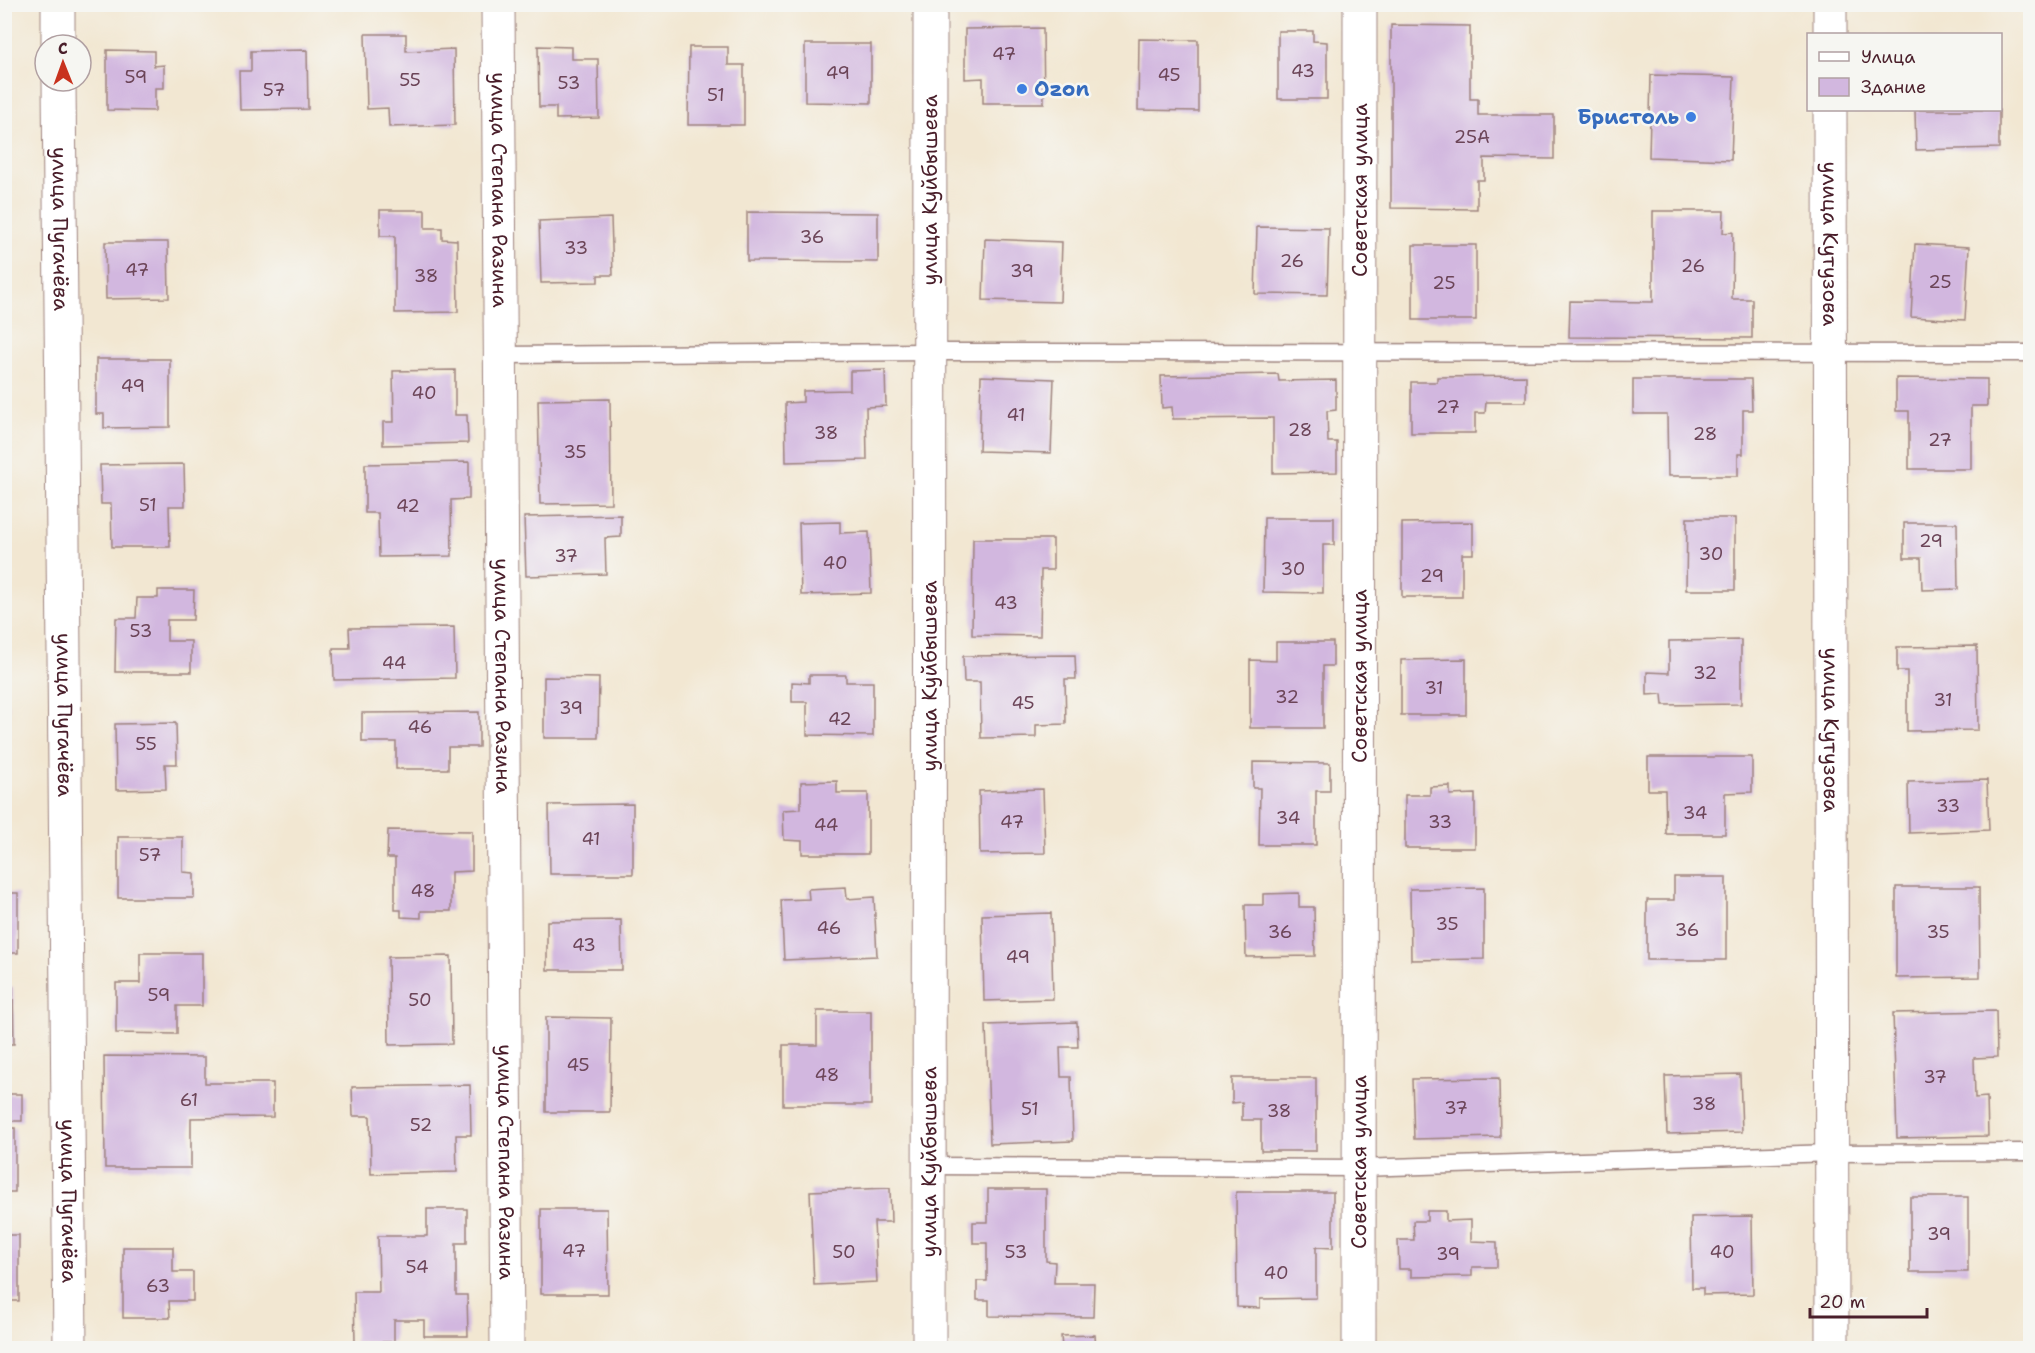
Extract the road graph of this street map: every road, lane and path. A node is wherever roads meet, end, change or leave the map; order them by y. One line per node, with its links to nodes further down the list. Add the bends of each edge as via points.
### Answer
1 (58, 4): 6 (street)
2 (498, 4): 14 (street, улица Степана Разина)
3 (930, 4): 10 (street, улица Куйбышева)
4 (1360, 4): 11 (street, Советская улица)
5 (1830, 4): 7 (street)
6 (58, 33)
7 (1830, 33)
8 (59, 93): 19 (street, улица Пугачёва)
9 (1830, 111): 13 (street, улица Кутузова)
10 (930, 352): 11 (lane); 14 (lane); 17 (street, улица Куйбышева)
11 (1360, 352): 13 (lane); 18 (street, Советская улица)
12 (2031, 353): 13 (lane)
13 (1831, 354): 16 (street, улица Кутузова)
14 (500, 355): 20 (street, улица Степана Разина)
15 (2031, 1152): 16 (lane)
16 (1832, 1154): 18 (lane); 23 (street, улица Кутузова)
17 (929, 1166): 18 (lane); 21 (street, улица Куйбышева)
18 (1359, 1168): 22 (street, Советская улица)
19 (70, 1348)
20 (507, 1348)
21 (929, 1348)
22 (1359, 1348)
23 (1832, 1348)

